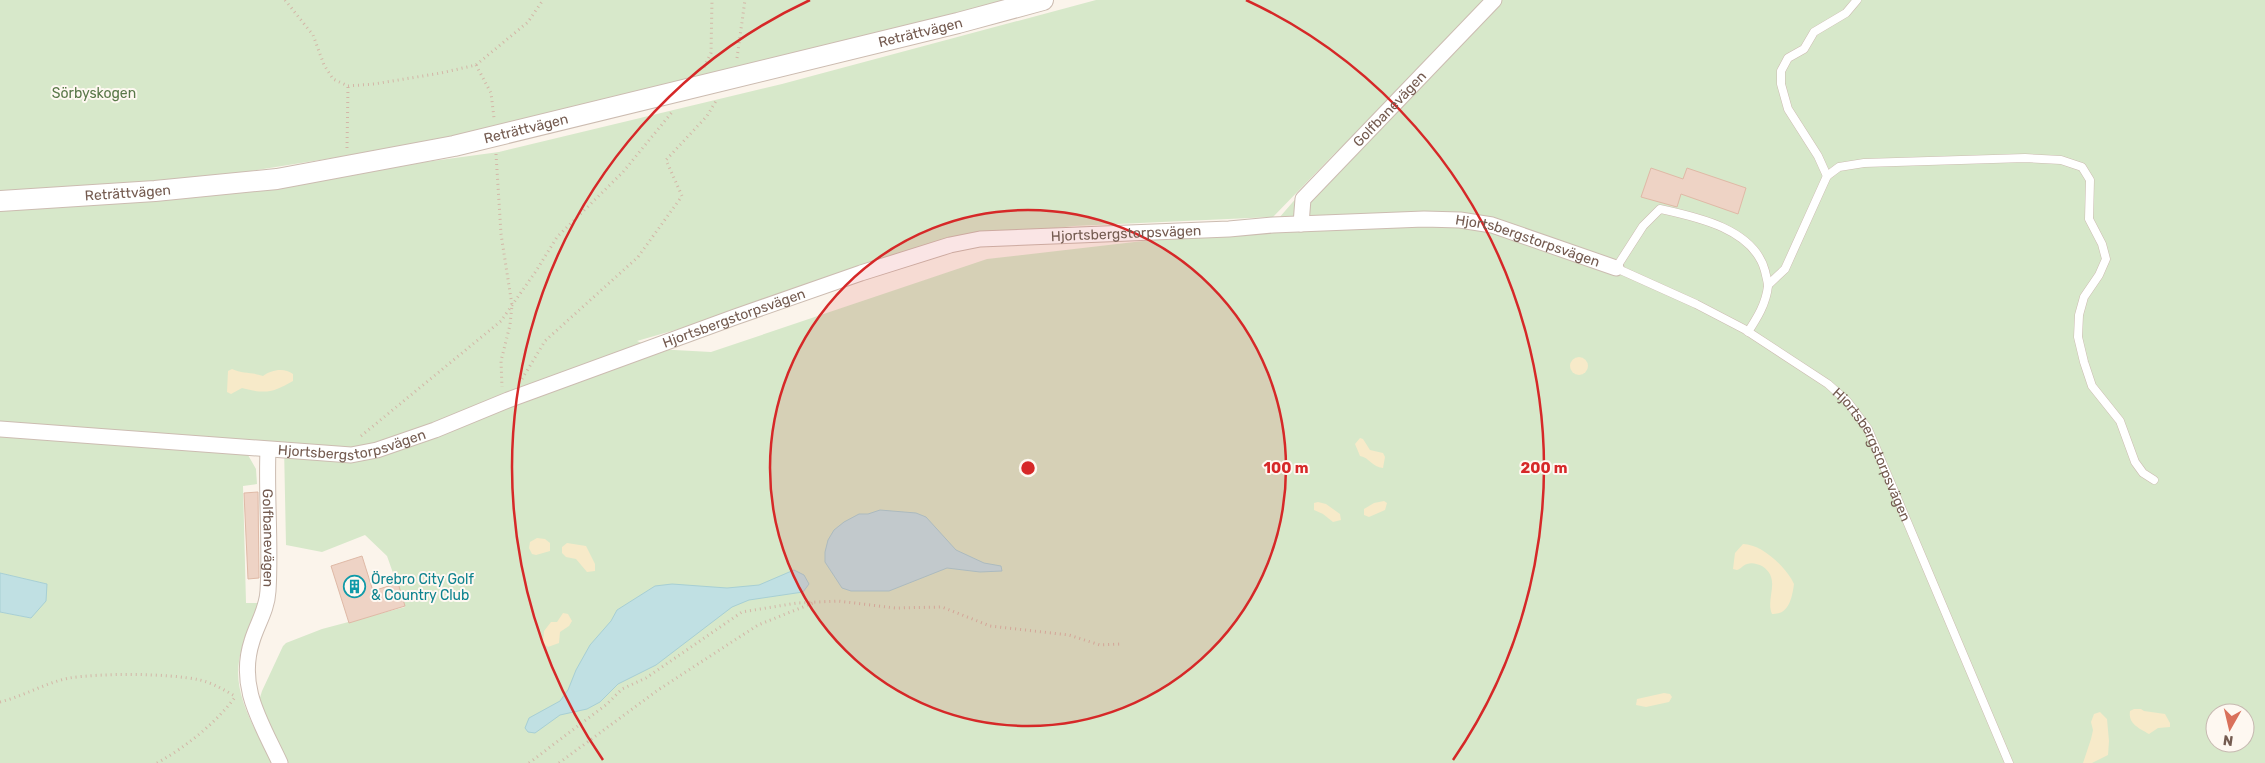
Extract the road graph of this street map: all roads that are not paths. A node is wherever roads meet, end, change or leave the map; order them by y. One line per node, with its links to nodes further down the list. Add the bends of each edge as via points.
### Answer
1 (1043, 0): 5 (street, Reträttvägen, via 496,136 347,166 277,179)
2 (1494, 0): 6 (street, Golfbanevägen, via 1303,199)
3 (1857, 0): 4 (lane, via 1846,13 1814,32 1804,49 1788,58 1781,71 1788,109)
4 (1827, 176): 8 (lane, via 1785,269); 12 (lane, via 1839,166 1864,163 2025,158 2060,160 2082,167 2090,180 2089,219 2106,259 2084,297 2078,337 2092,386 2120,420 2135,462)
5 (0, 201)
6 (1301, 224): 7 (street, Hjortsbergstorpsvägen, via 1460,220 1492,225); 11 (street, Hjortsbergstorpsvägen, via 990,239 950,245 734,317 377,450 351,455)
7 (1616, 268): 8 (lane, via 1643,226 1660,209 1694,216 1742,238 1762,261); 9 (lane, Hjortsbergstorpsvägen, via 1696,304)
8 (1768, 285): 9 (lane, via 1764,304)
9 (1748, 332): 14 (lane, Hjortsbergstorpsvägen, via 1828,384 1868,429)
10 (0, 428): 11 (street, Hjortsbergstorpsvägen)
11 (268, 450): 13 (street, Golfbanevägen, via 268,600 246,660 242,694)
12 (2154, 480)
13 (280, 763)
14 (2009, 763)

